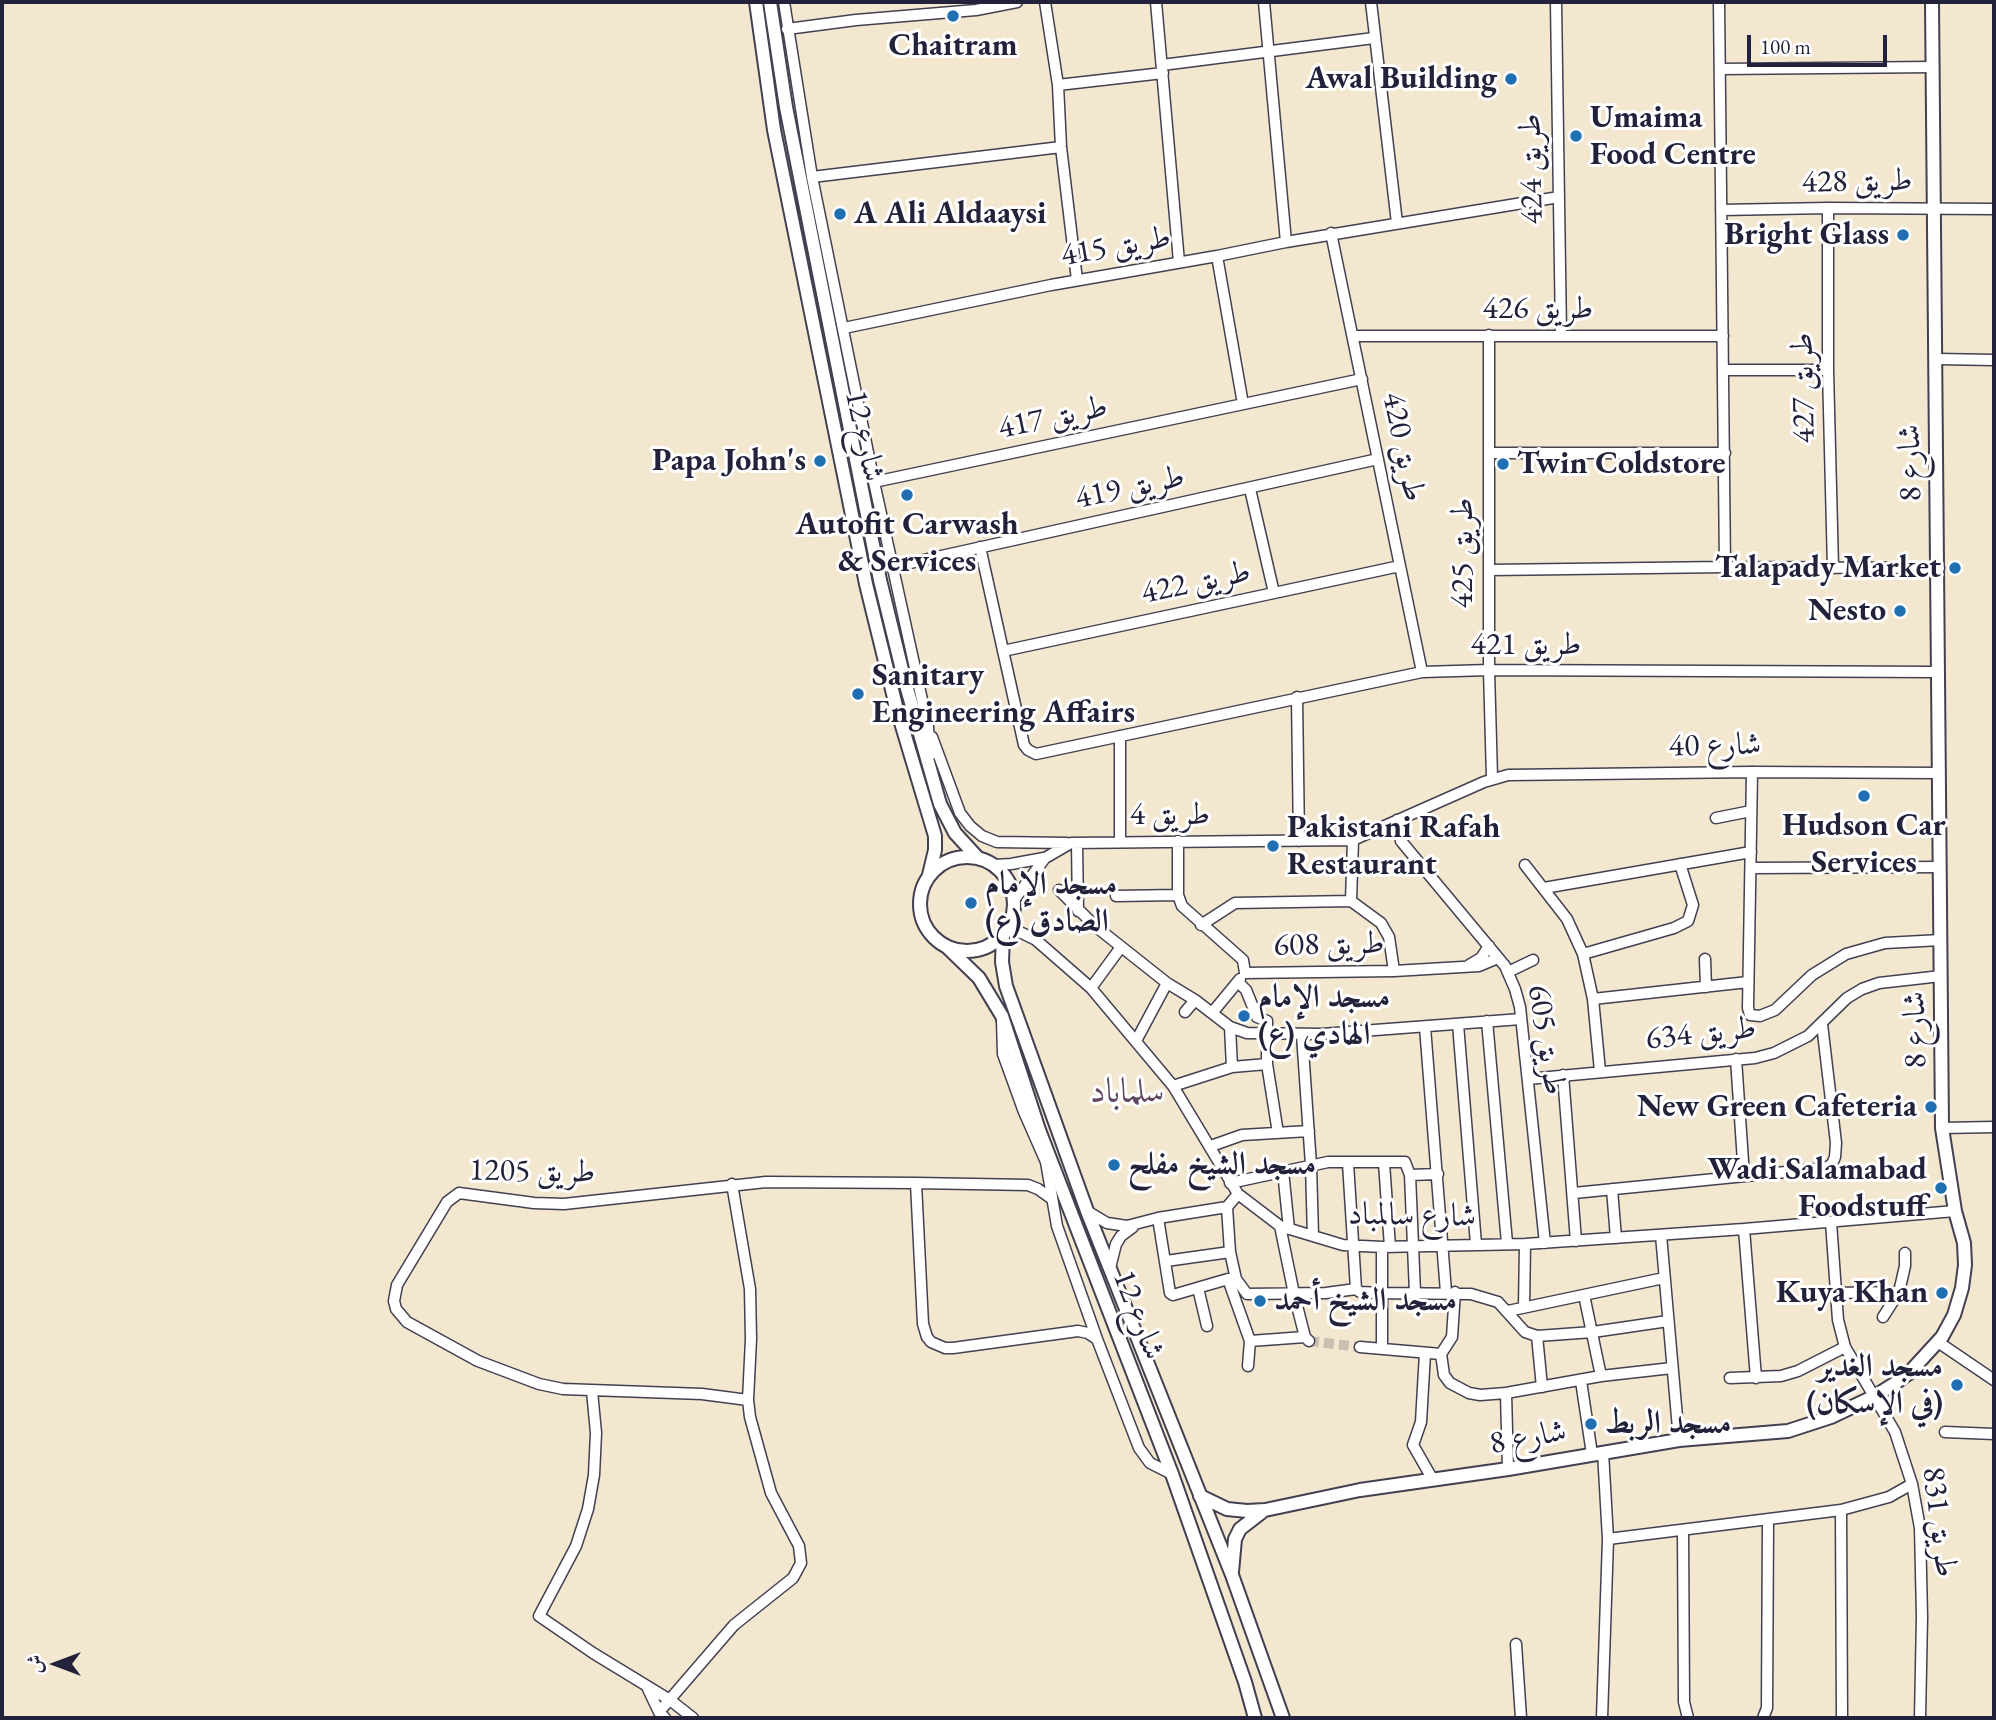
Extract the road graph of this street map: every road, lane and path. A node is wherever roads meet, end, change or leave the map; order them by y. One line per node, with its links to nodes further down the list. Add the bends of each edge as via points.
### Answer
1 (755, 2): 85 (street, شارع 12, via 776,142 866,584 935,836)
2 (771, 2): 63 (street, شارع 12, via 786,107 875,553)
3 (784, 2): 12 (street)
4 (1017, 2): 12 (street)
5 (1045, 2): 18 (street)
6 (1156, 2): 16 (street)
7 (1264, 2): 14 (street)
8 (1371, 2): 13 (street)
9 (1556, 2): 21 (street, طريق 424)
10 (1719, 2): 17 (street)
11 (1932, 2): 15 (street, شارع 8)
12 (787, 29): 20 (street)
13 (1374, 38): 14 (street); 26 (street)
14 (1269, 53): 16 (street); 28 (street)
15 (1933, 67): 17 (street); 23 (street, شارع 8)
16 (1163, 69): 18 (street); 30 (street)
17 (1720, 69): 25 (street)
18 (1058, 85): 19 (street)
19 (1061, 148): 20 (street); 31 (street)
20 (812, 177): 32 (street)
21 (1559, 197): 26 (street, طريق 415); 34 (street, طريق 424)
22 (1828, 208): 23 (street, طريق 428); 25 (street, طريق 428); 40 (street, طريق 427)
23 (1935, 208): 24 (street, طريق 428); 37 (street, شارع 8)
24 (1994, 209)
25 (1721, 211): 36 (street)
26 (1397, 223): 27 (street, طريق 415)
27 (1331, 233): 28 (street, طريق 415); 35 (street, طريق 420)
28 (1286, 242): 29 (street, طريق 415)
29 (1217, 257): 30 (street, طريق 415); 42 (street)
30 (1179, 262): 31 (street, طريق 415)
31 (1077, 281): 32 (street, طريق 415)
32 (844, 328): 46 (street)
33 (1489, 335): 34 (street, طريق 426); 35 (street, طريق 426); 43 (street, طريق 425)
34 (1561, 335): 36 (street, طريق 426)
35 (1353, 336): 41 (street, طريق 420)
36 (1723, 336): 39 (street)
37 (1937, 359): 38 (street); 53 (street, شارع 8)
38 (1994, 360)
39 (1723, 370): 40 (street); 44 (street)
40 (1828, 370): 52 (street, طريق 427)
41 (1362, 379): 42 (street, طريق 417); 45 (street, طريق 420)
42 (1243, 404): 46 (street, طريق 417)
43 (1489, 453): 44 (street, طريق 425); 54 (street, طريق 425)
44 (1725, 453): 51 (street)
45 (1378, 459): 47 (street, طريق 419); 49 (street, طريق 420)
46 (874, 482): 50 (street)
47 (1250, 489): 48 (street, طريق 419); 55 (street)
48 (980, 547): 50 (street, طريق 419); 56 (street)
49 (1401, 566): 55 (street, طريق 422); 58 (street, طريق 420)
50 (892, 567): 61 (street)
51 (1725, 567): 52 (street); 54 (street)
52 (1833, 568): 53 (street)
53 (1939, 568): 59 (street, شارع 8)
54 (1490, 570): 57 (street, طريق 425)
55 (1275, 593): 56 (street, طريق 422)
56 (1003, 652): 62 (street, طريق 421, via 1028,750 1036,754)
57 (1489, 670): 58 (street, طريق 421); 59 (street, طريق 421); 66 (street, طريق 425)
58 (1422, 672): 60 (street, طريق 421)
59 (1938, 672): 65 (street, شارع 8)
60 (1297, 697): 62 (street, طريق 421); 73 (street)
61 (928, 727): 63 (street); 76 (street, via 960,813 982,836 997,842)
62 (1120, 736): 75 (street)
63 (929, 769): 78 (street, شارع 12, via 946,819)
64 (1752, 772): 65 (street, شارع 40); 66 (street, شارع 40); 67 (street)
65 (1939, 773): 83 (street, شارع 8)
66 (1492, 778): 69 (street, طريق 4)
67 (1751, 811): 68 (street); 77 (street)
68 (1716, 817)
69 (1397, 820): 70 (street, طريق 4); 74 (street, طريق 605)
70 (1376, 831): 71 (street, طريق 4); 74 (street, طريق 605)
71 (1353, 840): 73 (street, طريق 4); 91 (street)
72 (1178, 841): 73 (street, طريق 4); 75 (street, طريق 4); 88 (street)
73 (1299, 841)
74 (1401, 841): 96 (street, طريق 605)
75 (1121, 842): 76 (street, طريق 4)
76 (1074, 843): 79 (street, طريق 4); 92 (street)
77 (1751, 852): 81 (street); 84 (street)
78 (977, 857): 80 (street); 85 (street, via 950,859)
79 (1045, 858): 80 (street); 90 (street)
80 (994, 864): 90 (street, via 1011,886)
81 (1680, 864): 86 (street); 99 (street, via 1693,905 1688,920)
82 (1525, 865): 86 (street)
83 (1940, 867): 84 (street); 95 (street, شارع 8)
84 (1751, 868): 110 (street)
85 (929, 875): 97 (street, via 920,911 932,935)
86 (1545, 888): 99 (street, via 1567,919)
87 (1059, 890): 92 (street)
88 (1178, 895): 89 (street); 93 (street, via 1182,906)
89 (1115, 896)
90 (1014, 900): 94 (street)
91 (1351, 901): 93 (street, via 1235,903); 104 (street, via 1381,923 1389,937)
92 (1078, 911): 98 (street)
93 (1201, 925): 106 (street, via 1243,960)
94 (1005, 933): 97 (street, via 977,950); 112 (street, شارع سالمباد, via 1022,933 1036,940); 156 (street, شارع 12, via 1002,962 1006,986)
95 (1941, 940): 107 (street, شارع 8); 110 (street, via 1885,943 1846,954 1760,1016 1753,1017 1748,1011)
96 (1489, 946): 100 (street, طريق 605); 103 (street, via 1481,958)
97 (947, 947): 117 (street, شارع 12, via 979,978)
98 (1121, 947): 108 (street); 112 (street)
99 (1583, 954): 113 (street)
100 (1498, 958): 103 (street, طريق 608, via 1482,966); 105 (street, طريق 605)
101 (1704, 959): 111 (street)
102 (1533, 960): 105 (street)
103 (1465, 966): 104 (street, طريق 608)
104 (1394, 971): 106 (street, طريق 608)
105 (1508, 972): 118 (street, طريق 605)
106 (1245, 973): 109 (street, طريق 608)
107 (1941, 976): 121 (street, طريق 634, via 1862,989); 135 (street, شارع 8)
108 (1167, 982): 114 (street); 126 (street)
109 (1238, 982): 116 (street, طريق 608); 124 (street, via 1257,1017 1267,1021)
110 (1748, 982): 111 (street)
111 (1706, 987): 113 (street)
112 (1091, 988): 126 (street, شارع سالمباد)
113 (1593, 999): 130 (street)
114 (1195, 1000): 115 (street); 116 (street)
115 (1185, 1012)
116 (1212, 1013): 122 (street)
117 (1002, 1016): 144 (street, via 1006,1064); 224 (street, شارع 12, via 1039,1130)
118 (1521, 1019): 119 (street); 132 (street, طريق 605)
119 (1487, 1021): 120 (street); 167 (street)
120 (1458, 1024): 123 (street); 169 (street)
121 (1822, 1024): 127 (street, طريق 634, via 1792,1046); 146 (street, via 1836,1143 1832,1164 1820,1170)
122 (1230, 1027): 124 (street); 129 (street)
123 (1425, 1027): 125 (street); 145 (street)
124 (1267, 1034): 125 (street); 128 (street)
125 (1301, 1035): 136 (street)
126 (1136, 1041): 133 (street, شارع سالمباد)
127 (1736, 1059): 130 (street, طريق 634); 146 (street)
128 (1267, 1065): 129 (street); 137 (street)
129 (1233, 1067): 133 (street)
130 (1600, 1071): 131 (street, طريق 634)
131 (1563, 1075): 132 (street, طريق 634); 152 (street)
132 (1528, 1079): 168 (street, طريق 605)
133 (1173, 1086): 138 (street, شارع سالمباد)
134 (1994, 1127): 135 (street)
135 (1942, 1128): 157 (street, شارع 8)
136 (1309, 1131): 137 (street); 141 (street)
137 (1278, 1133): 138 (street, via 1242,1135)
138 (1211, 1146): 147 (street, شارع سالمباد)
139 (1348, 1163): 140 (street); 141 (street); 171 (street)
140 (1384, 1163): 142 (street, via 1405,1162); 172 (street)
141 (1311, 1165): 143 (street); 164 (street)
142 (1409, 1170): 145 (street); 174 (street)
143 (1283, 1171): 147 (street); 161 (street)
144 (1048, 1172): 150 (street); 154 (street)
145 (1438, 1174): 173 (street)
146 (1744, 1176): 151 (street)
147 (1230, 1183): 153 (street, شارع سالمباد)
148 (732, 1184): 149 (street, طريق 1205); 215 (street, طريق 1205, via 594,1202 534,1203 466,1192 447,1202 397,1285 394,1301 401,1316 494,1368 539,1384); 218 (street, via 750,1289)
149 (916, 1184): 150 (street, طريق 1205); 196 (street, via 923,1324 931,1342 953,1348)
150 (1028, 1185): 154 (street, طريق 1205)
151 (1612, 1189): 152 (street); 165 (street)
152 (1574, 1193): 166 (street)
153 (1238, 1194): 155 (street); 161 (street, شارع سالمباد)
154 (1052, 1199): 191 (street)
155 (1227, 1207): 158 (street); 175 (street)
156 (1087, 1211): 160 (street, via 1116,1226); 178 (street, شارع 12)
157 (1955, 1211): 159 (street, شارع سالمباد); 201 (street, شارع 8, via 1965,1265 1954,1315)
158 (1158, 1218): 160 (street); 177 (street)
159 (1831, 1222): 162 (street, شارع سالمباد); 187 (street, طريق 831)
160 (1136, 1225): 178 (street, via 1116,1244)
161 (1284, 1228): 164 (street, شارع سالمباد); 188 (street)
162 (1744, 1229): 163 (street, شارع سالمباد); 211 (street)
163 (1661, 1235): 165 (street, شارع سالمباد); 179 (street)
164 (1313, 1236): 171 (street, شارع سالمباد)
165 (1616, 1238): 166 (street, شارع سالمباد)
166 (1576, 1241): 168 (street, شارع سالمباد)
167 (1507, 1243): 169 (street, شارع سالمباد); 170 (street, شارع سالمباد)
168 (1545, 1243): 170 (street, شارع سالمباد)
169 (1476, 1244): 173 (street, شارع سالمباد)
170 (1525, 1244): 190 (street)
171 (1354, 1245): 172 (street, شارع سالمباد); 182 (street)
172 (1386, 1247): 174 (street, شارع سالمباد); 185 (street)
173 (1442, 1247): 174 (street, شارع سالمباد); 183 (street)
174 (1413, 1248): 186 (street)
175 (1230, 1252): 177 (street); 180 (street)
176 (1905, 1253): 184 (street)
177 (1166, 1261): 181 (street, via 1170,1293)
178 (1110, 1268): 227 (street, شارع 12)
179 (1664, 1278): 189 (street); 194 (street)
180 (1232, 1279): 181 (street); 188 (street, via 1247,1294); 200 (street)
181 (1198, 1288): 195 (street)
182 (1356, 1289): 185 (street); 188 (street)
183 (1450, 1292): 186 (street); 192 (street, via 1486,1297); 206 (street, via 1452,1337)
184 (1899, 1292): 187 (street); 193 (street)
185 (1383, 1293): 186 (street); 204 (street)
186 (1415, 1293)
187 (1836, 1293): 203 (street, طريق 831)
188 (1294, 1294): 200 (street, via 1307,1339)
189 (1584, 1295): 190 (street); 197 (street)
190 (1524, 1307): 192 (street)
191 (1088, 1311): 196 (street); 199 (street)
192 (1508, 1311): 198 (street, via 1525,1332)
193 (1883, 1317)
194 (1668, 1321): 197 (street); 208 (street)
195 (1207, 1326)
196 (1072, 1332): 199 (street)
197 (1593, 1332): 198 (street); 209 (street)
198 (1537, 1336): 214 (street)
199 (1097, 1339): 224 (street, via 1142,1454)
200 (1250, 1341): 207 (street)
201 (1938, 1342): 212 (street); 217 (street, شارع 8, via 1909,1373)
202 (1360, 1347): 204 (street)
203 (1845, 1347): 211 (street, via 1798,1371); 217 (street, طريق 831)
204 (1382, 1349): 205 (street)
205 (1425, 1353): 206 (street); 225 (street, via 1421,1422 1413,1446)
206 (1441, 1354): 216 (street, via 1444,1375 1458,1389 1480,1395)
207 (1248, 1366)
208 (1672, 1368): 209 (street); 221 (street)
209 (1601, 1376): 213 (street)
210 (1730, 1378): 211 (street)
211 (1756, 1378)
212 (1994, 1380)
213 (1581, 1381): 214 (street); 222 (street)
214 (1542, 1387): 216 (street)
215 (592, 1391): 218 (street, طريق 1205); 236 (street, via 596,1433 588,1509 576,1546 539,1616)
216 (1506, 1393): 223 (street)
217 (1874, 1396): 221 (street, شارع 8, via 1788,1431); 226 (street, طريق 831, via 1895,1432)
218 (748, 1400): 237 (street, via 765,1472 799,1546 801,1563 793,1578 734,1625)
219 (1945, 1432): 220 (street)
220 (1994, 1434)
221 (1679, 1440): 222 (street, شارع 8)
222 (1597, 1453): 223 (street, شارع 8); 232 (street)
223 (1508, 1469): 225 (street, شارع 8)
224 (1171, 1474): 234 (street, شارع 12)
225 (1433, 1480): 228 (street, شارع 8)
226 (1912, 1484): 229 (street, via 1889,1497); 248 (street, طريق 831, via 1920,1528)
227 (1200, 1496): 228 (street, شارع 8, via 1227,1509); 233 (street, شارع 12)
228 (1265, 1510): 233 (street, شارع 8, via 1240,1529)
229 (1841, 1510): 230 (street); 247 (street)
230 (1768, 1520): 231 (street); 246 (street, via 1767,1708)
231 (1683, 1530): 232 (street); 245 (street, via 1684,1702)
232 (1608, 1539): 244 (street)
233 (1232, 1575): 240 (street, شارع 12)
234 (1230, 1641): 238 (street, شارع 12); 242 (street, via 1241,1655)
235 (1516, 1644): 243 (street)
236 (647, 1688): 237 (street); 239 (street)
237 (670, 1700): 239 (street); 241 (street)
238 (1253, 1714)
239 (662, 1715)
240 (1283, 1715)
241 (693, 1718)
242 (1262, 1718)
243 (1521, 1718)
244 (1602, 1718)
245 (1688, 1718)
246 (1763, 1718)
247 (1842, 1718)
248 (1920, 1718)

